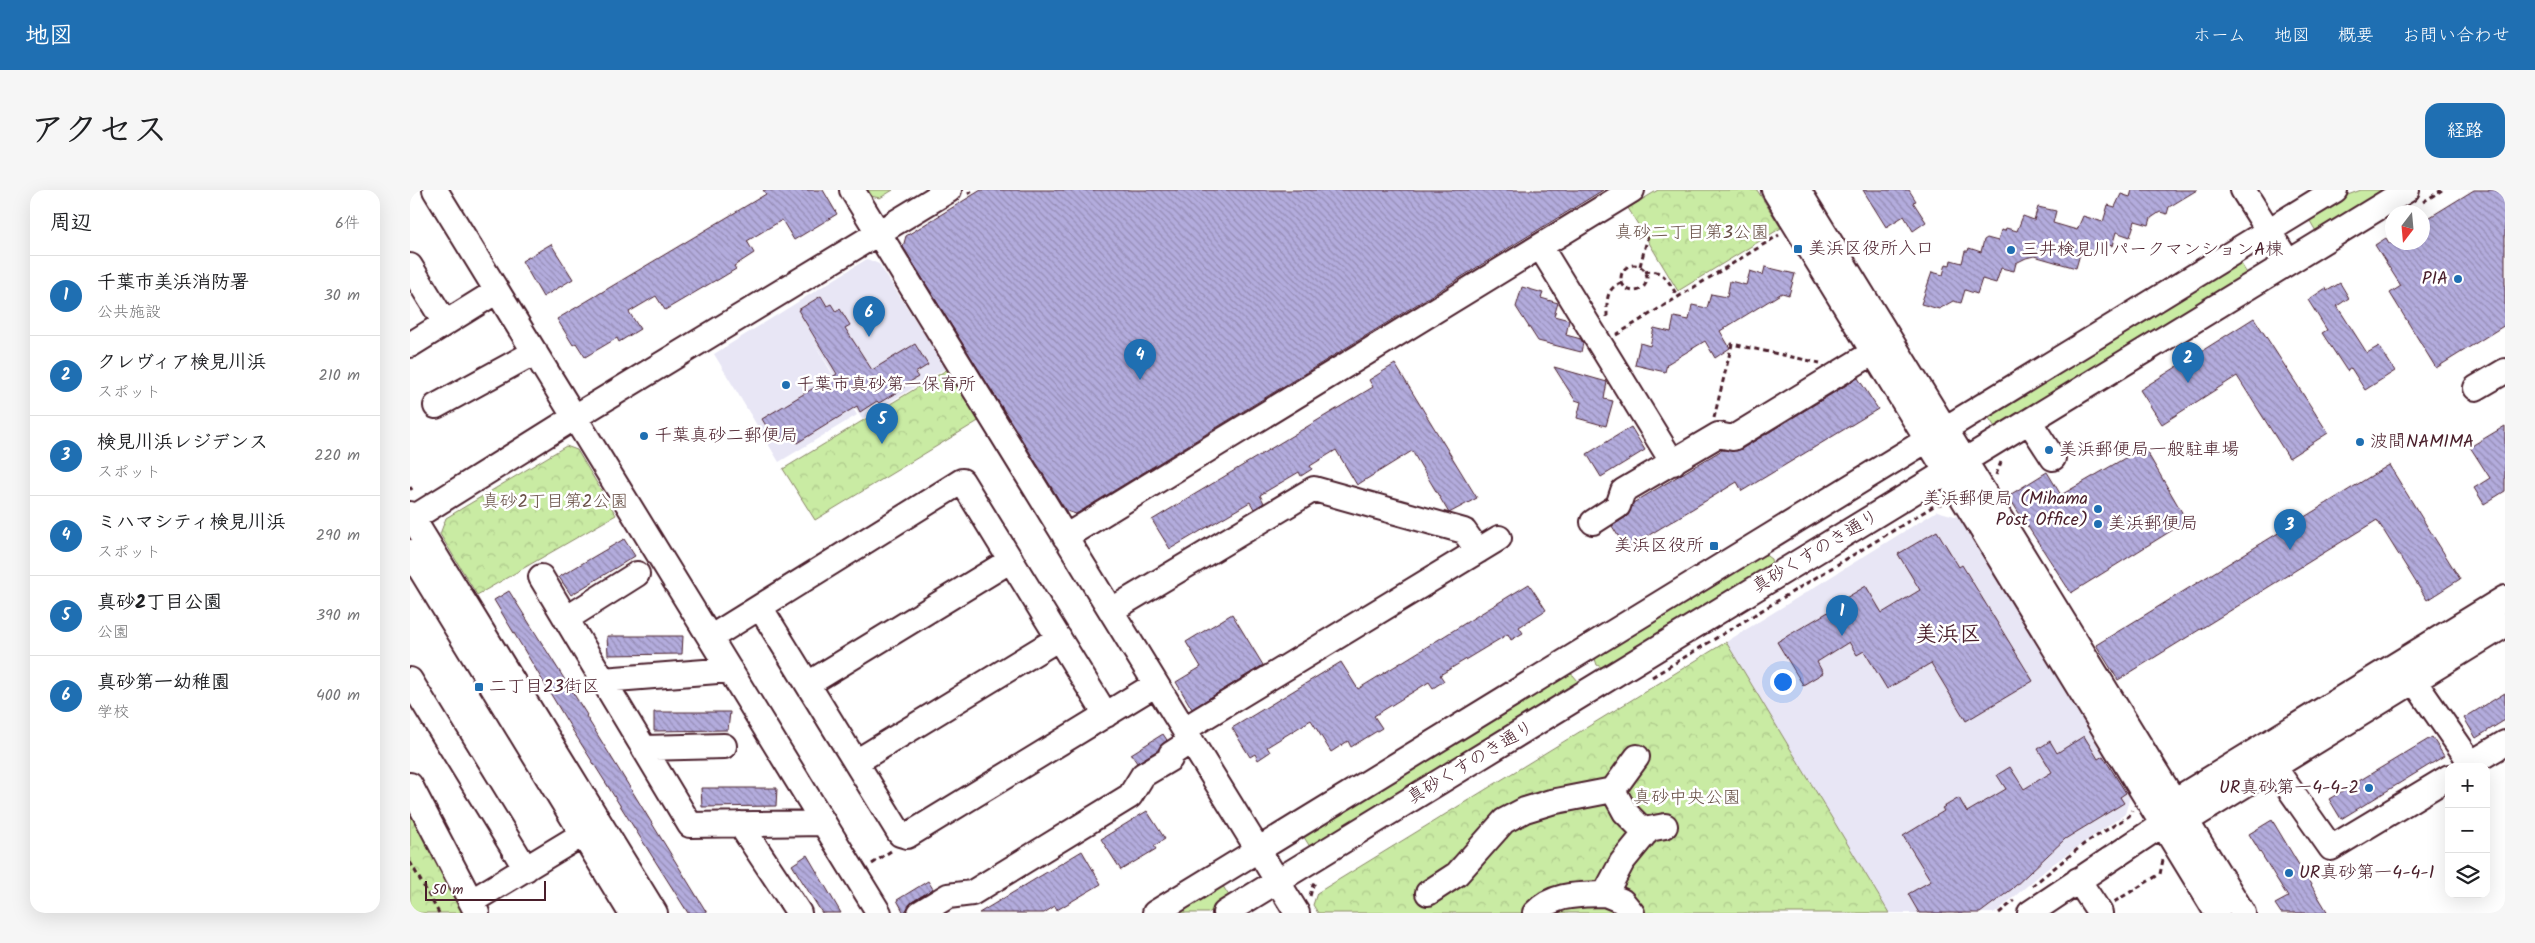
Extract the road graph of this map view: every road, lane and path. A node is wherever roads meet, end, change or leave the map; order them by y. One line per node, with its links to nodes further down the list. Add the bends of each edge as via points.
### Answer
1 (435, 190): 21 (street)
2 (852, 190): 13 (street)
3 (974, 190): 10 (path)
4 (1632, 190): 43 (street)
5 (1774, 190): 36 (street)
6 (1798, 190): 36 (street)
7 (2243, 190): 11 (street)
8 (2335, 190): 11 (street, 真砂くすのき通り)
9 (2407, 190): 16 (street, 真砂くすのき通り)
10 (958, 192): 13 (street)
11 (2268, 230): 16 (street); 36 (street, 真砂くすのき通り)
12 (1786, 231): 22 (path)
13 (879, 233): 33 (street); 43 (street)
14 (1648, 236): 18 (path)
15 (1546, 256): 38 (street)
16 (2288, 262): 34 (street, 真砂くすのき通り)
17 (410, 266): 23 (street)
18 (1640, 266): 19 (path); 20 (path, via 1632,264 1625,268 1620,275)
19 (1645, 272): 20 (path, via 1646,282 1640,289 1632,291); 22 (path, via 1664,275)
20 (1621, 283): 24 (path, via 1611,287 1608,294)
21 (497, 291): 23 (street); 27 (street)
22 (1678, 297): 25 (path, via 1613,336)
23 (445, 323): 26 (street)
24 (1608, 325)
25 (1610, 330)
26 (410, 345)
27 (535, 352): 32 (street); 33 (street)
28 (1864, 358): 35 (street, via 1733,438)
29 (1823, 363): 35 (path, via 1732,344 1712,426)
30 (2505, 371): 31 (street)
31 (2476, 388)
32 (436, 406)
33 (574, 417): 41 (street); 55 (street)
34 (2028, 421): 37 (street); 39 (street, 真砂くすのき通り)
35 (1718, 435): 38 (street)
36 (1936, 435): 39 (street); 57 (street, 真砂くすのき通り)
37 (2052, 458)
38 (1673, 463): 42 (street, via 1623,491 1618,506)
39 (1956, 467): 65 (street, 真砂くすのき通り); 79 (street); 84 (street)
40 (1954, 508): 61 (path, via 1937,504)
41 (411, 517): 85 (street)
42 (1593, 522)
43 (1065, 537): 64 (street)
44 (1499, 538): 45 (street)
45 (1478, 551): 51 (street, via 1464,531 1314,489); 67 (street)
46 (410, 552): 85 (street)
47 (1011, 560): 52 (street, via 962,481); 56 (street); 63 (street)
48 (637, 574): 53 (street)
49 (540, 577): 53 (street)
50 (2505, 598): 79 (street)
51 (1120, 605)
52 (760, 607): 55 (street); 63 (street)
53 (566, 619): 60 (street)
54 (2505, 625): 62 (street)
55 (710, 638): 58 (street)
56 (1059, 638): 66 (street); 72 (street)
57 (1575, 656): 65 (street); 87 (street, 真砂くすのき通り)
58 (730, 670): 60 (street); 82 (street)
59 (410, 680): 90 (street)
60 (603, 680): 70 (street)
61 (1647, 680)
62 (2414, 681): 73 (street); 75 (street)
63 (808, 684): 72 (street)
64 (1156, 684): 66 (street); 67 (street)
65 (1595, 687): 94 (street, 真砂くすのき通り)
66 (1106, 715): 86 (street)
67 (1192, 732): 87 (street); 102 (street, via 1170,759 1143,775 1130,796 972,893 948,896)
68 (2505, 743): 74 (street)
69 (724, 746): 70 (street)
70 (644, 748): 83 (street, via 690,825)
71 (1637, 757): 78 (street)
72 (856, 762): 86 (street, via 900,834)
73 (2467, 763)
74 (2471, 763)
75 (2274, 767): 76 (street, via 2331,848); 81 (street)
76 (2445, 779)
77 (410, 786): 98 (street)
78 (1613, 790): 96 (street, via 1551,802 1504,821 1457,874); 97 (street, via 1625,812 1656,830 1622,862)
79 (2174, 801): 81 (street); 84 (street)
80 (2133, 806): 95 (path, via 2129,816 2084,844)
81 (2186, 821): 84 (street); 114 (street)
82 (824, 823): 83 (street); 107 (street)
83 (740, 824): 106 (street)
84 (2163, 824): 93 (street); 113 (street)
85 (591, 828): 90 (street); 104 (street); 105 (street)
86 (904, 835): 91 (path, via 898,847)
87 (1258, 850): 94 (street); 108 (street, 真砂くすのき通り)
88 (2163, 858): 101 (path, via 2160,874 2114,901)
89 (410, 862): 103 (path)
90 (526, 868): 98 (street)
91 (865, 868)
92 (1323, 877): 100 (path, via 1313,885)
93 (2078, 880): 99 (street); 101 (street)
94 (1277, 881): 100 (street); 109 (street, 真砂くすのき通り)
95 (2030, 888)
96 (1428, 893)
97 (1608, 901): 110 (street, via 1554,898); 111 (street, via 1622,901)
98 (474, 907)
99 (2022, 907): 112 (path)
100 (1304, 908)
101 (2108, 910)
102 (922, 912)
103 (439, 913)
104 (631, 913)
105 (655, 913)
106 (799, 913)
107 (879, 913)
108 (1155, 913)
109 (1225, 913)
110 (1535, 913)
111 (1632, 913)
112 (1999, 913)
113 (2217, 913)
114 (2243, 913)

